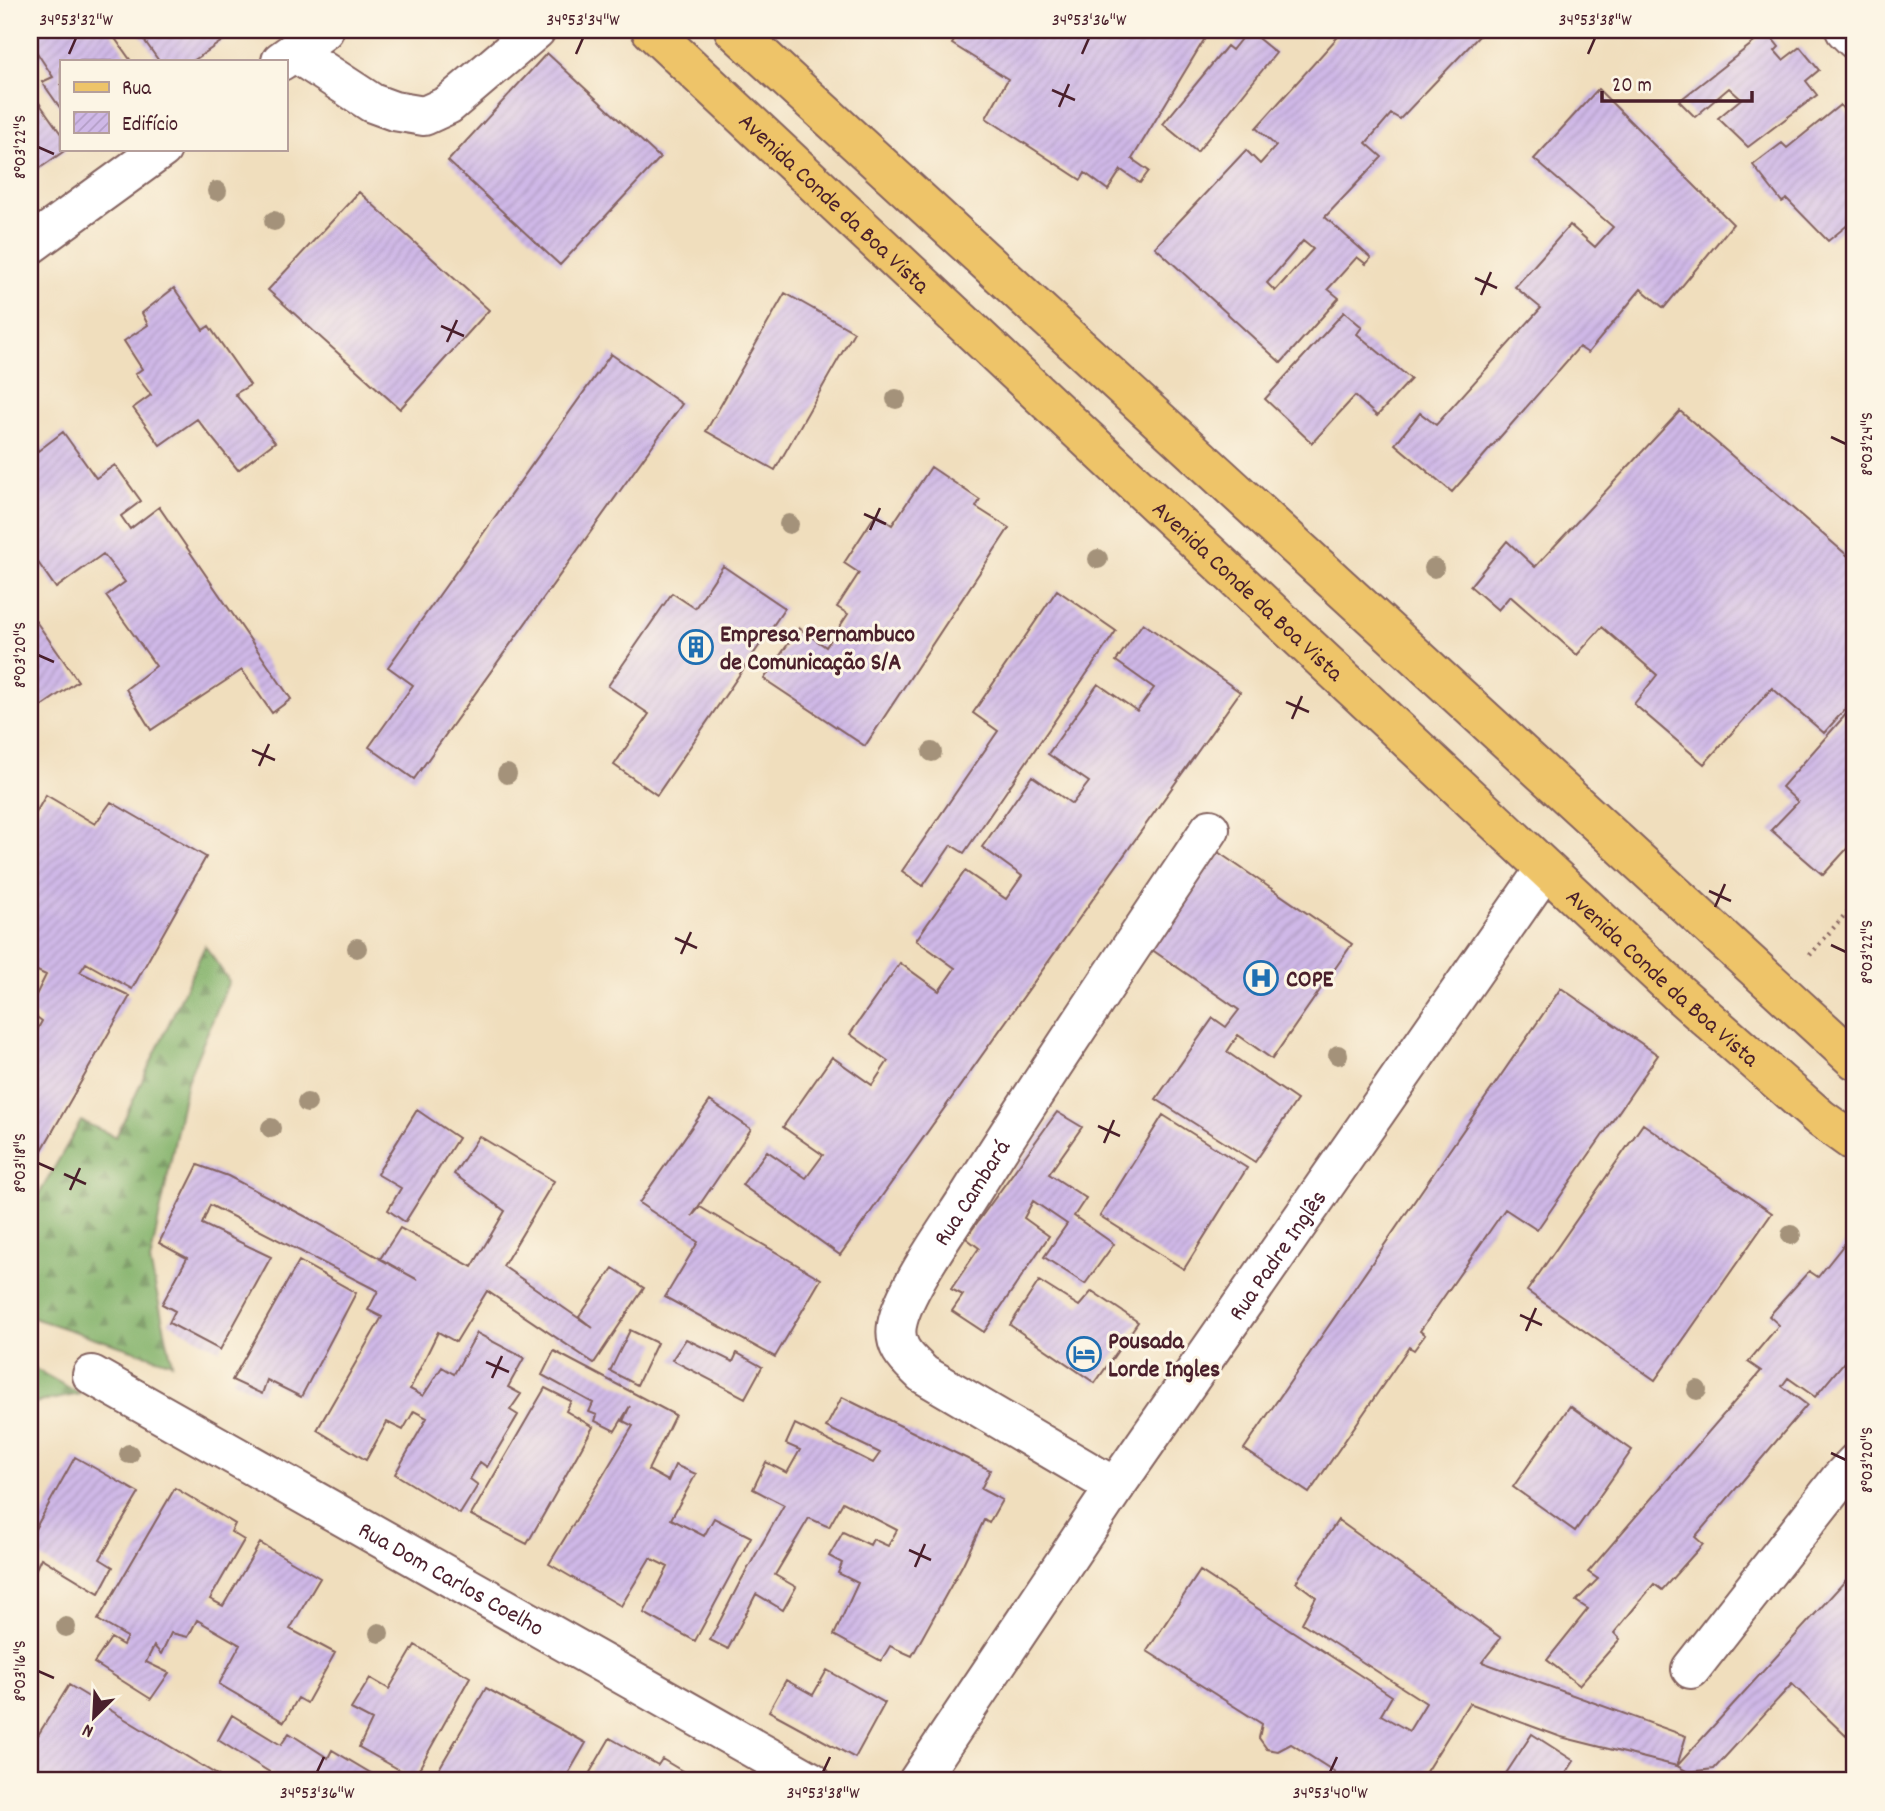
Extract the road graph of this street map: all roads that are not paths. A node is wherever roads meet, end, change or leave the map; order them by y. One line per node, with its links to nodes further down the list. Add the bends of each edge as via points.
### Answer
1 (536, 30): 6 (street, via 448,105 424,116 372,103)
2 (651, 30): 10 (main road, Avenida Conde da Boa Vista)
3 (734, 30): 11 (main road)
4 (1845, 30): 5 (street)
5 (1855, 40)
6 (300, 48)
7 (161, 150): 8 (street)
8 (30, 245)
9 (1210, 829): 15 (street, Rua Cambará, via 1026,1104 904,1303 897,1325 900,1351 923,1374)
10 (1545, 869): 12 (main road, Avenida Conde da Boa Vista, via 1676,992); 15 (street, Rua Padre Inglês)
11 (1855, 1060)
12 (1855, 1143)
13 (92, 1375): 17 (street, Rua Dom Carlos Coelho)
14 (1855, 1463): 16 (street)
15 (1115, 1487): 18 (street, Rua Padre Inglês)
16 (1691, 1669)
17 (811, 1781)
18 (918, 1781)

